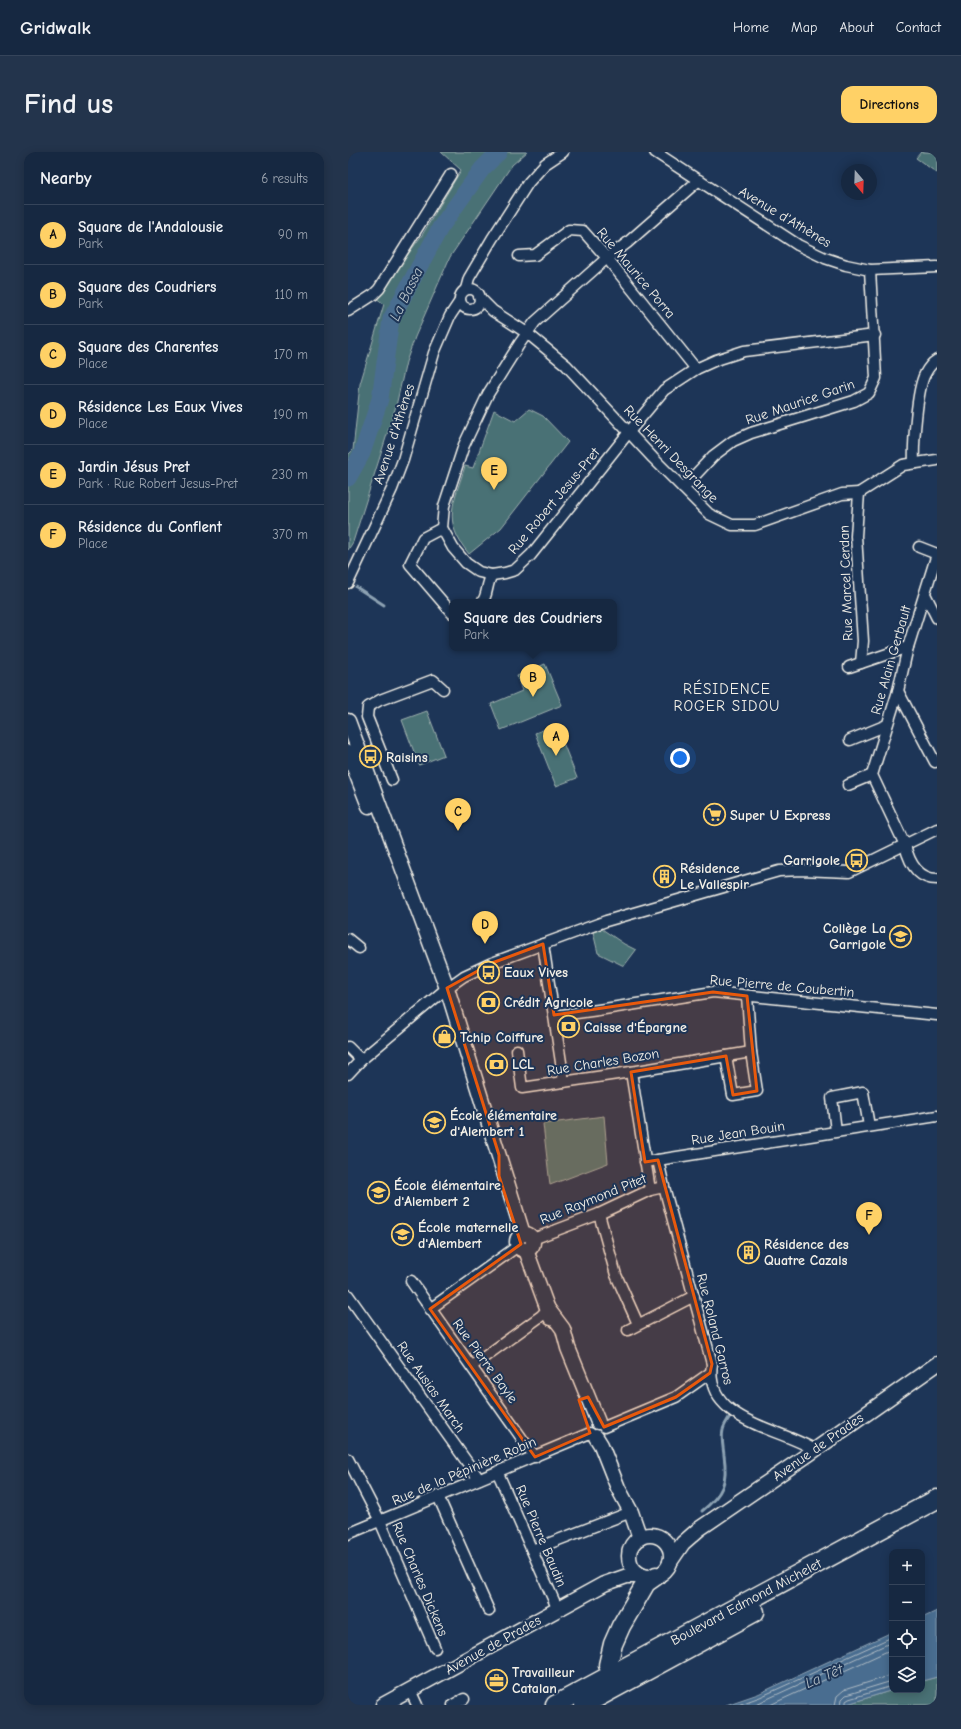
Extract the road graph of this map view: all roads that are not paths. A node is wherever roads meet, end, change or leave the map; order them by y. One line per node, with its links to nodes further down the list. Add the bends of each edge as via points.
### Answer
1 (563, 152): 9 (street, via 545,164 528,183 472,273)
2 (655, 152): 4 (street, Avenue d'Athènes)
3 (451, 174): 11 (street, via 379,289)
4 (698, 180): 6 (street); 8 (street, Avenue d'Athènes, via 798,245 825,258)
5 (519, 256): 6 (street, Rue Maurice Porra, via 535,255 570,230 582,231)
6 (607, 258): 13 (street, via 551,307); 16 (street, Rue Maurice Porra)
7 (937, 267): 8 (street, Avenue d'Athènes)
8 (870, 270): 14 (street, Rue Maurice Garin)
9 (473, 292): 10 (street, via 478,303); 10 (street, via 462,292); 12 (street, Rue Henri Desgrange)
10 (467, 305): 12 (street, Rue Henri Desgrange); 25 (street, Avenue d'Athènes, via 450,316 434,353 397,474 382,512)
11 (348, 311)
12 (493, 311): 13 (street, Rue Henri Desgrange)
13 (527, 333): 17 (street, Rue Henri Desgrange, via 566,365); 22 (street, via 488,394 464,445 444,506)
14 (875, 335): 16 (street, Rue Robert Jesus-Pret, via 744,352); 20 (street, Rue Maurice Garin, via 876,378 869,394 854,401 751,432 733,441 713,456)
15 (937, 360): 19 (street, via 924,375 920,389)
16 (696, 369): 17 (street, Rue Robert Jesus-Pret, via 664,390)
17 (629, 432): 20 (street, Rue Henri Desgrange); 27 (street, Rue Robert Jesus-Pret, via 531,554 515,570)
18 (937, 460): 19 (street)
19 (914, 463): 21 (street, via 904,465)
20 (683, 488): 21 (street, Rue Henri Desgrange, via 709,514 732,525 755,525 842,494)
21 (859, 493): 34 (street, Rue Marcel Cerdan, via 856,536 863,641)
22 (442, 528): 27 (street, via 453,548 466,563 479,572); 31 (street, via 423,538 410,564)
23 (919, 547): 24 (street)
24 (937, 554): 29 (street, Rue Alain Gerbault)
25 (359, 557): 26 (street, Avenue d'Athènes); 28 (street, Avenue d'Athènes)
26 (348, 570)
27 (492, 575): 30 (street, via 488,581)
28 (348, 582)
29 (925, 594): 32 (street); 33 (street, Rue Alain Gerbault)
30 (485, 599)
31 (449, 610)
32 (937, 618)
33 (908, 647): 34 (street); 37 (street, Rue Alain Gerbault)
34 (861, 663): 35 (street)
35 (849, 667)
36 (443, 689): 44 (street, via 433,680 368,707 367,717)
37 (898, 691): 39 (street, Rue Alain Gerbault); 42 (street)
38 (349, 725): 48 (main road)
39 (887, 725): 40 (street); 43 (street, Rue Alain Gerbault)
40 (850, 740)
41 (349, 755): 48 (main road, via 391,860)
42 (935, 762)
43 (872, 775): 45 (street); 47 (street)
44 (392, 780)
45 (848, 785)
46 (937, 829): 47 (street)
47 (906, 845): 49 (street, via 907,856 921,875); 51 (street, via 849,872 779,871 606,921)
48 (405, 877): 53 (main road)
49 (937, 880)
50 (348, 939): 52 (street)
51 (543, 944): 53 (street, via 464,976); 55 (street)
52 (359, 948)
53 (447, 988): 61 (street); 73 (main road, via 499,1155 499,1176)
54 (747, 996): 55 (street, Rue Pierre de Coubertin, via 713,992); 56 (street, Rue Pierre de Coubertin); 59 (street)
55 (554, 1015): 64 (street)
56 (937, 1015)
57 (348, 1047): 61 (street)
58 (517, 1050): 64 (street, Rue Charles Bozon, via 522,1088)
59 (751, 1052): 60 (street, Rue Charles Bozon); 60 (street, via 757,1092 732,1095)
60 (726, 1056): 62 (street, Rue Charles Bozon)
61 (362, 1060): 63 (street)
62 (631, 1072): 64 (street, Rue Charles Bozon); 69 (street)
63 (348, 1074)
64 (564, 1082)
65 (937, 1116): 66 (street, Rue Jean Bouin)
66 (869, 1126): 67 (street, Rue Jean Bouin); 67 (street, via 863,1092 832,1098)
67 (836, 1131): 68 (street, Rue Jean Bouin)
68 (658, 1160): 69 (street, Rue Jean Bouin); 70 (street, Rue Roland Garros)
69 (645, 1162): 71 (street)
70 (664, 1187): 71 (street, Rue Raymond Pitet); 76 (street, Rue Roland Garros)
71 (650, 1190): 72 (street, Rue Raymond Pitet)
72 (599, 1214): 73 (street, Rue Raymond Pitet); 79 (street, via 616,1275)
73 (525, 1242): 77 (street, Rue Raymond Pitet); 78 (main road, via 535,1257 540,1288)
74 (411, 1281): 77 (street, Rue Pierre Bayle)
75 (348, 1295): 89 (street, Rue Ausias March)
76 (694, 1296): 79 (street); 83 (street, Rue Roland Garros, via 712,1364)
77 (430, 1309): 82 (street, Rue Pierre Bayle)
78 (548, 1309): 82 (street); 84 (main road, via 563,1329 580,1378 583,1402)
79 (638, 1324): 80 (street)
80 (628, 1330)
81 (937, 1364): 85 (main road, Avenue de Prades)
82 (472, 1366): 86 (street, Rue Pierre Bayle)
83 (710, 1373): 84 (street, Rue de la Pépinière Robin, via 676,1396); 85 (street, Rue Roland Garros, via 716,1393 729,1408 746,1420 779,1435 803,1442)
84 (597, 1430): 86 (street, Rue de la Pépinière Robin); 92 (main road, via 609,1452 611,1472)
85 (815, 1450): 95 (main road, Avenue de Prades)
86 (535, 1457): 88 (street, Rue de la Pépinière Robin)
87 (348, 1459): 94 (street, Rue Charles Dickens)
88 (498, 1473): 89 (street, Rue de la Pépinière Robin); 99 (street, Rue Pierre Baudin)
89 (479, 1479): 90 (street, Rue de la Pépinière Robin)
90 (438, 1496): 94 (street, Rue de la Pépinière Robin); 105 (street)
91 (937, 1499): 113 (highway, Boulevard Edmond Michelet)
92 (631, 1512): 97 (main road); 99 (street)
93 (937, 1513): 114 (highway, Boulevard Edmond Michelet)
94 (380, 1521): 96 (street, Rue de la Pépinière Robin); 106 (street, Rue Charles Dickens)
95 (699, 1529): 98 (main road, Avenue de Prades); 101 (main road, Avenue de Prades, via 683,1543)
96 (348, 1534)
97 (640, 1538): 98 (main road, via 651,1536); 100 (main road, via 632,1546)
98 (664, 1541): 101 (main road, via 670,1550)
99 (532, 1550): 104 (street, Rue Pierre Baudin)
100 (630, 1558): 102 (main road, via 634,1569); 103 (main road, Avenue de Prades)
101 (670, 1562): 102 (main road, via 666,1570)
102 (650, 1576): 103 (main road, Avenue de Prades, via 627,1576); 107 (highway, via 621,1626)
103 (604, 1584): 104 (main road, Avenue de Prades)
104 (558, 1610): 108 (main road, Avenue de Prades)
105 (489, 1611)
106 (435, 1648)
107 (608, 1665)
108 (410, 1690): 110 (main road, Avenue de Prades); 111 (street)
109 (464, 1699): 112 (street)
110 (383, 1705)
111 (418, 1705)
112 (454, 1705)
113 (555, 1705)
114 (584, 1705)

